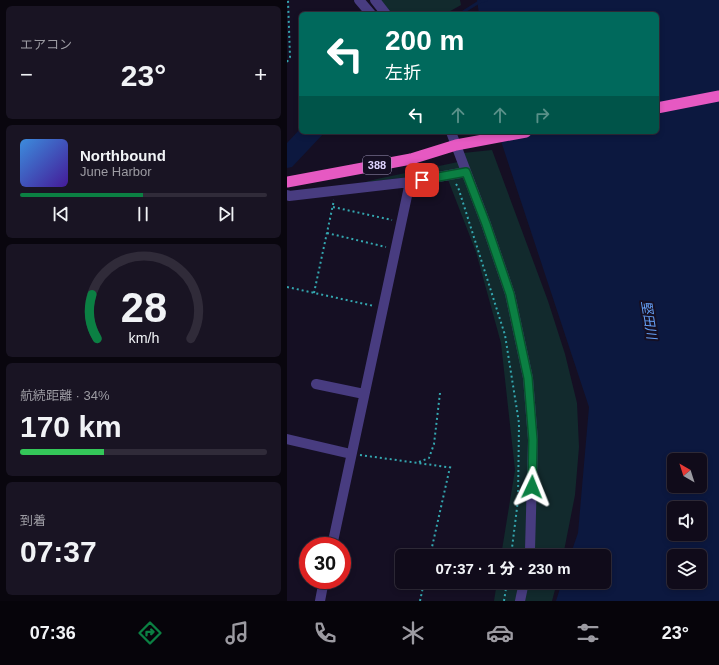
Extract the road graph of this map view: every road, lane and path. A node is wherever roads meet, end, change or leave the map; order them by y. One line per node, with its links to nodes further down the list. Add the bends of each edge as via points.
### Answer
1 (288, 0): 6 (path)
2 (359, 0): 4 (street)
3 (375, 0): 5 (street)
4 (369, 12)
5 (384, 12)
6 (288, 26): 7 (path, via 290,57)
7 (287, 62)
8 (719, 96): 9 (highway)
9 (659, 108)
10 (453, 134): 12 (street)
11 (515, 134): 12 (highway, 388)
12 (461, 144): 13 (street); 15 (highway, 388, via 411,159)
13 (466, 172): 14 (street); 37 (street, via 510,294 528,378 533,440)
14 (445, 176): 16 (street); 36 (path, via 458,187 505,335 519,423 518,500)
15 (287, 182)
16 (410, 182): 17 (street); 20 (street)
17 (333, 191): 18 (street); 19 (path)
18 (287, 195)
19 (333, 207): 20 (path); 21 (path)
20 (401, 222): 22 (street)
21 (327, 233): 22 (path); 24 (path)
22 (395, 249): 25 (street)
23 (287, 286): 24 (path)
24 (314, 293): 25 (path)
25 (383, 308): 27 (street)
26 (316, 384): 27 (street)
27 (364, 394): 30 (street)
28 (440, 394): 31 (path, via 429,458)
29 (287, 439): 30 (street)
30 (351, 454): 31 (path); 34 (street)
31 (417, 463): 32 (path)
32 (450, 467): 33 (path); 35 (path)
33 (454, 468)
34 (334, 537)
35 (432, 549)
36 (512, 549)
37 (530, 549)
38 (322, 589): 42 (street)
39 (423, 589): 43 (path)
40 (506, 589): 44 (path)
41 (522, 589): 45 (street)
42 (320, 601)
43 (420, 601)
44 (504, 601)
45 (520, 601)

